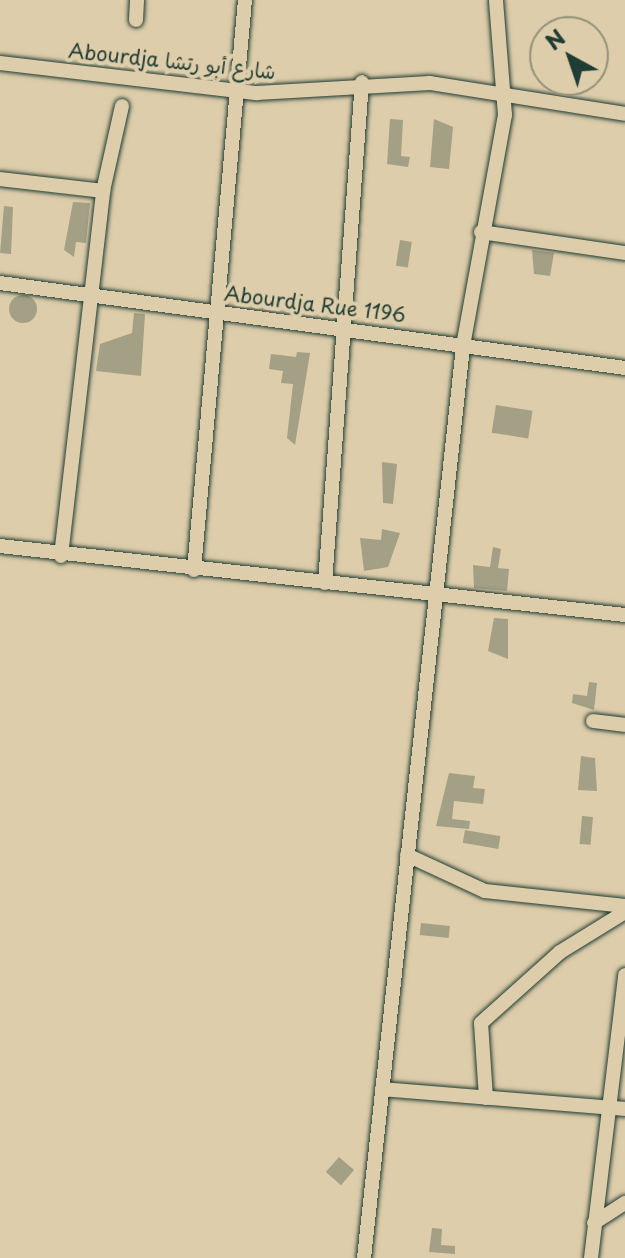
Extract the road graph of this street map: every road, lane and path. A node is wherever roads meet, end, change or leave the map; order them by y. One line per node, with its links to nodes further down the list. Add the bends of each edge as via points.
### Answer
1 (137, 0): 4 (street)
2 (245, 0): 7 (street)
3 (496, 0): 8 (street)
4 (136, 20)
5 (0, 63): 7 (street, Abourdja شارع أبو رتشا)
6 (362, 82): 7 (street, Abourdja شارع أبو رتشا); 8 (street, Abourdja شارع أبو رتشا, via 430,83); 18 (street)
7 (239, 91): 17 (street)
8 (507, 95): 10 (street, Abourdja شارع أبو رتشا); 13 (street)
9 (122, 106): 12 (street)
10 (625, 114)
11 (0, 179): 12 (street)
12 (103, 191): 16 (street)
13 (481, 232): 14 (street); 19 (street)
14 (625, 253)
15 (0, 283): 16 (street, Abourdja Rue 1196)
16 (91, 294): 17 (street, Abourdja Rue 1196); 22 (street)
17 (217, 312): 18 (street, Abourdja Rue 1196); 23 (street)
18 (344, 326): 19 (street, Abourdja Rue 1196); 24 (street)
19 (463, 346): 20 (street, Abourdja Rue 1196); 25 (street)
20 (625, 368)
21 (0, 546): 22 (street)
22 (61, 556): 23 (street)
23 (194, 570): 24 (street)
24 (325, 583): 25 (street)
25 (435, 594): 26 (street); 29 (street)
26 (625, 615)
27 (593, 721): 28 (street)
28 (625, 725)
29 (407, 855): 30 (street, via 485,891); 32 (street)
30 (625, 909): 33 (street, via 560,952 481,1023)
31 (625, 975): 34 (street)
32 (382, 1089): 33 (street); 38 (street)
33 (486, 1098): 34 (street)
34 (608, 1109): 35 (street); 37 (street)
35 (625, 1109)
36 (625, 1203): 37 (street)
37 (594, 1223): 39 (street)
38 (364, 1258)
39 (591, 1258)

